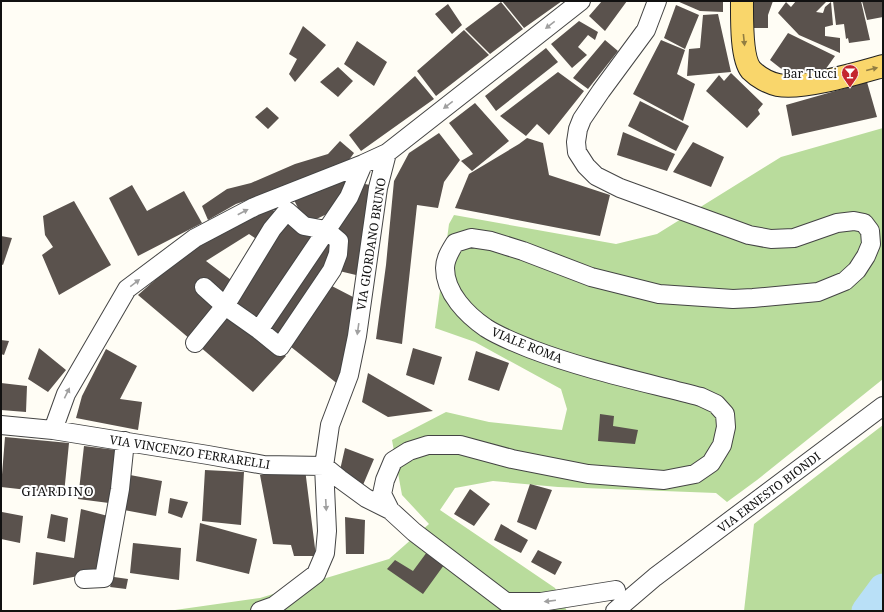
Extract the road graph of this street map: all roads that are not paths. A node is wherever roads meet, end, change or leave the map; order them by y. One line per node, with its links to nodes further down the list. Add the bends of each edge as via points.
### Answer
1 (581, 1): 5 (street, one-way to 5)
2 (657, 1): 18 (street, VIALE ROMA, via 646,30 582,119 576,142 577,152 586,166 596,176 620,188 749,235 771,239 794,238 837,223 864,223 870,231 871,244 866,256 858,270 845,281 818,292 733,299 659,294 591,277 491,241 471,238 455,243 447,256 447,284 456,300 487,329 549,356 701,397 716,404 725,414 726,428 722,445 711,463 695,474 664,480 588,474 512,459 460,445 428,445 410,451 393,461 382,494)
3 (742, 1): 4 (main road, one-way to 4, via 746,56 751,70 764,80 779,85 796,85)
4 (883, 66)
5 (388, 153): 6 (street, VIA GIORDANO BRUNO); 17 (street, VIA GIORDANO BRUNO, one-way to 17, via 378,188 357,336 349,375 330,425)
6 (363, 164): 7 (street, VIA GIORDANO BRUNO); 8 (street, via 350,197)
7 (285, 203): 8 (street, via 304,226); 10 (street); 15 (street, VIA GIORDANO BRUNO, one-way to 7, via 66,394 127,289 195,238 254,207)
8 (326, 230): 11 (street); 11 (street, via 339,241 338,254 332,270 280,347)
9 (204, 287): 10 (street)
10 (225, 306): 11 (street); 12 (street)
11 (259, 330)
12 (195, 343)
13 (883, 406): 20 (street, VIA ERNESTO BIONDI)
14 (1, 425): 15 (street, VIA VINCENZO FERRARELLI)
15 (53, 430): 16 (street, VIA VINCENZO FERRARELLI)
16 (125, 441): 17 (street, VIA VINCENZO FERRARELLI, via 264,465); 19 (street, via 120,489 104,578)
17 (324, 466): 18 (street, via 366,498); 23 (street, VIA GIORDANO BRUNO, one-way to 23, via 327,531 325,553 316,574 274,606)
18 (390, 510): 22 (street, VIALE ROMA, via 414,532)
19 (84, 578)
20 (655, 578): 21 (street); 26 (street, VIA ERNESTO BIONDI)
21 (616, 590): 22 (street, one-way to 22, via 541,602); 25 (street)
22 (506, 602): 24 (street, VIALE ROMA)
23 (260, 611)
24 (521, 611)
25 (568, 611)
26 (615, 611)

